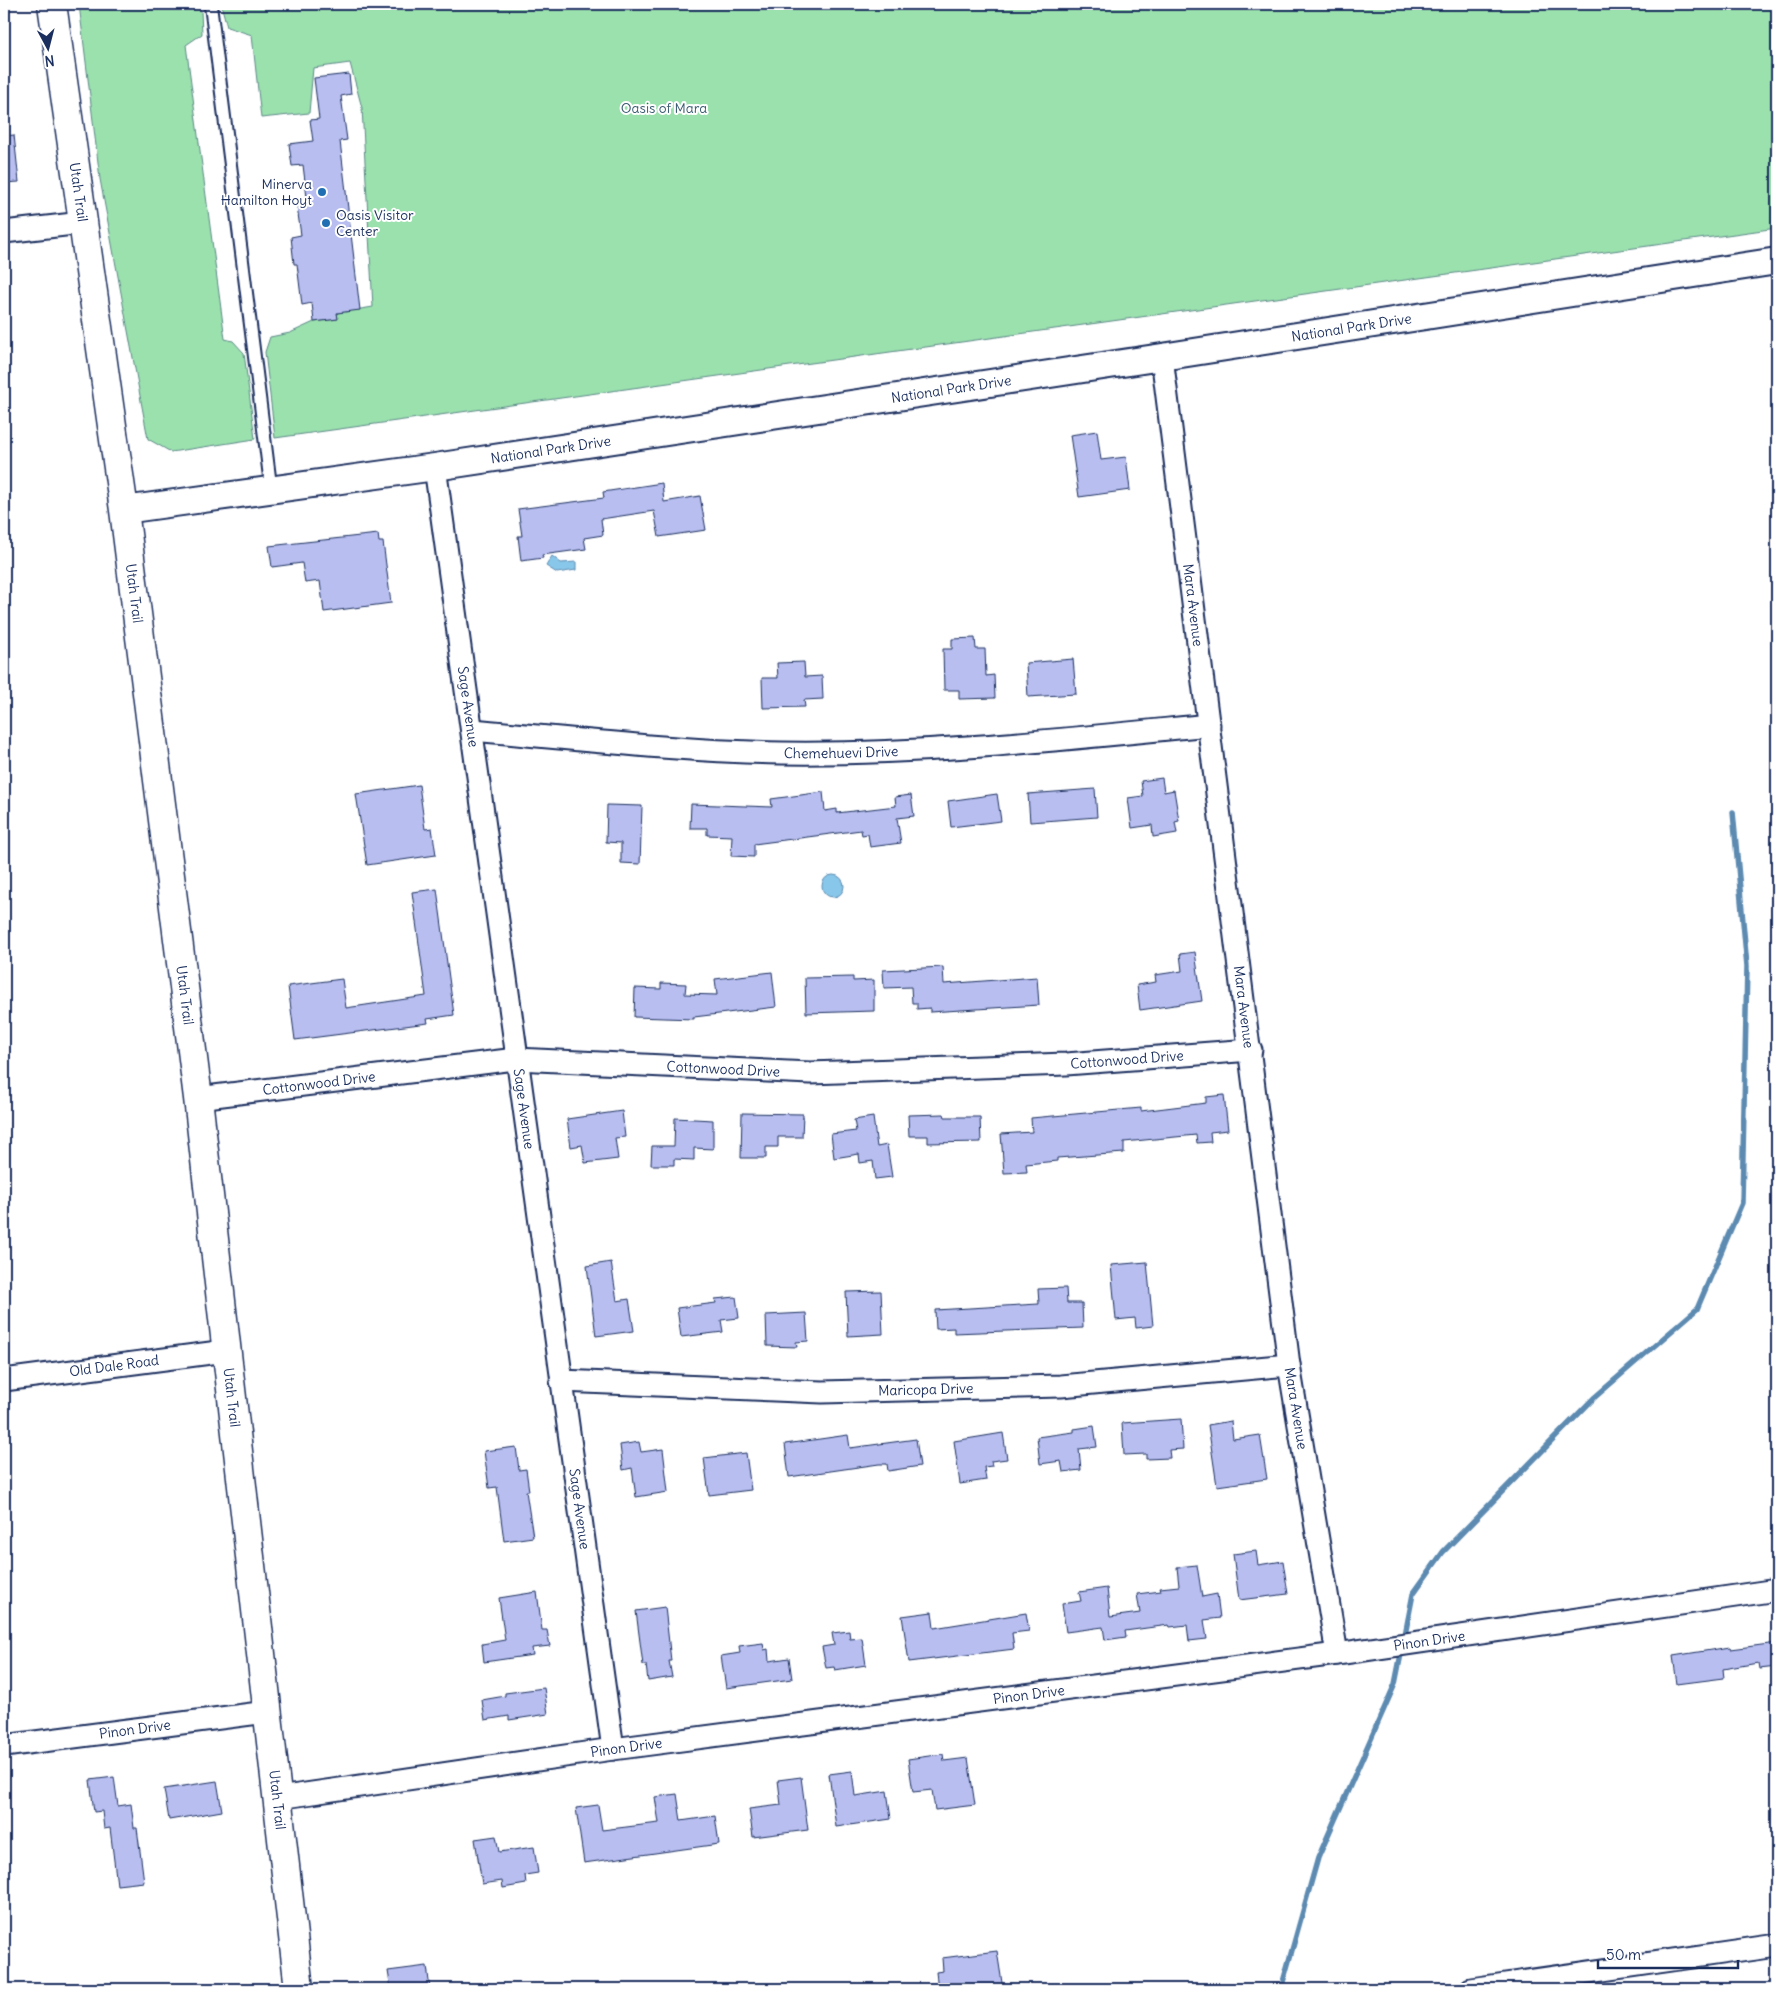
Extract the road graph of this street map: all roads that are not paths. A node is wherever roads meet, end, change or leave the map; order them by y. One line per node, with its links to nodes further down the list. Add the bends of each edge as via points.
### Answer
1 (52, 4): 3 (main road, Utah Trail)
2 (209, 4): 8 (lane)
3 (82, 223): 4 (street); 9 (main road, Utah Trail)
4 (4, 232)
5 (1777, 261): 6 (street, National Park Drive)
6 (1162, 357): 7 (street, National Park Drive); 10 (street, Mara Avenue)
7 (435, 467): 8 (street, National Park Drive); 11 (street, Sage Avenue)
8 (271, 489): 9 (street, National Park Drive)
9 (124, 510): 14 (main road, Utah Trail)
10 (1209, 725): 11 (street, Chemehuevi Drive, via 1039,742 783,753 682,749); 12 (street, Mara Avenue)
11 (472, 730): 13 (street, Sage Avenue)
12 (1251, 1050): 13 (street, Cottonwood Drive, via 1066,1064 810,1074); 16 (street, Mara Avenue)
13 (516, 1059): 14 (street, Cottonwood Drive); 18 (street, Sage Avenue)
14 (198, 1098): 15 (main road, Utah Trail)
15 (226, 1351): 17 (street, Old Dale Road); 21 (main road, Utah Trail)
16 (1289, 1365): 18 (street, Maricopa Drive, via 1061,1386 822,1392); 20 (street, Mara Avenue)
17 (4, 1380)
18 (562, 1381): 23 (street, Sage Avenue)
19 (1777, 1590): 20 (street, Pinon Drive)
20 (1338, 1654): 23 (street, Pinon Drive)
21 (267, 1712): 22 (street, Pinon Drive); 24 (main road, Utah Trail)
22 (4, 1746)
23 (613, 1749): 24 (street, Pinon Drive)
24 (278, 1798): 26 (main road, Utah Trail)
25 (1777, 1946): 27 (street)
26 (299, 1989)
27 (1471, 1989)

